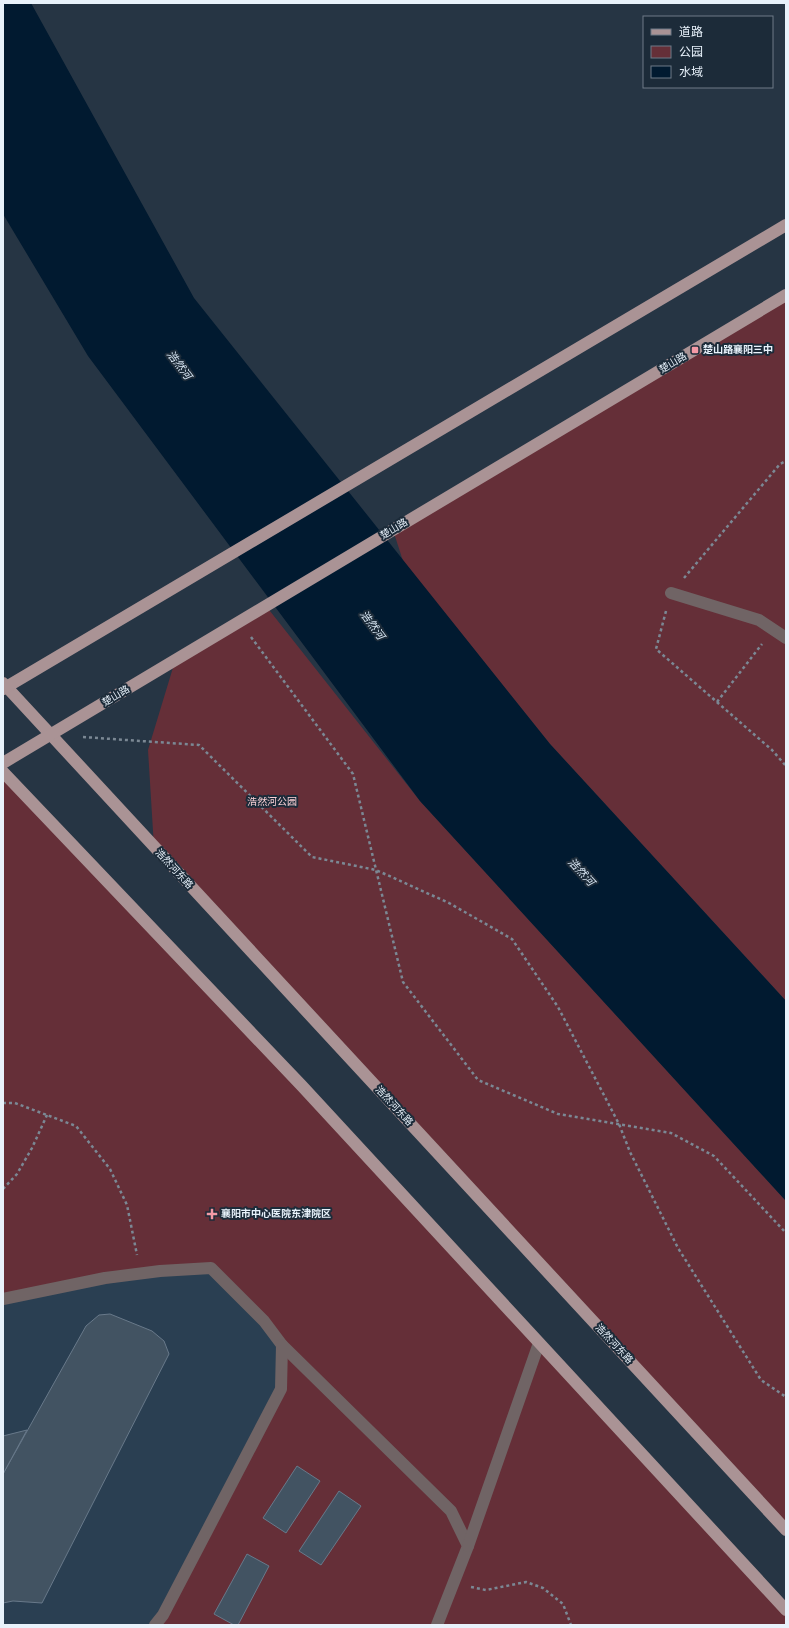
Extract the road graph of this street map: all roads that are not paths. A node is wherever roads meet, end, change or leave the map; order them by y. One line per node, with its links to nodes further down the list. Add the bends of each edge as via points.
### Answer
1 (786, 224): 5 (main road, via 98,633)
2 (786, 296): 6 (main road, 楚山路)
3 (671, 593): 4 (street, via 760,620)
4 (786, 638)
5 (4, 686): 6 (main road, 浩然河东路)
6 (50, 735): 7 (main road, 楚山路); 12 (main road, 浩然河东路)
7 (3, 763)
8 (3, 772): 10 (main road, via 302,1086)
9 (3, 1299): 11 (street, via 104,1278 160,1270 211,1268 264,1321)
10 (539, 1343): 13 (street); 14 (main road)
11 (282, 1345): 13 (street, via 451,1511); 15 (street, via 281,1389 163,1615)
12 (786, 1530)
13 (468, 1546): 16 (street)
14 (786, 1610)
15 (155, 1625)
16 (437, 1625)

